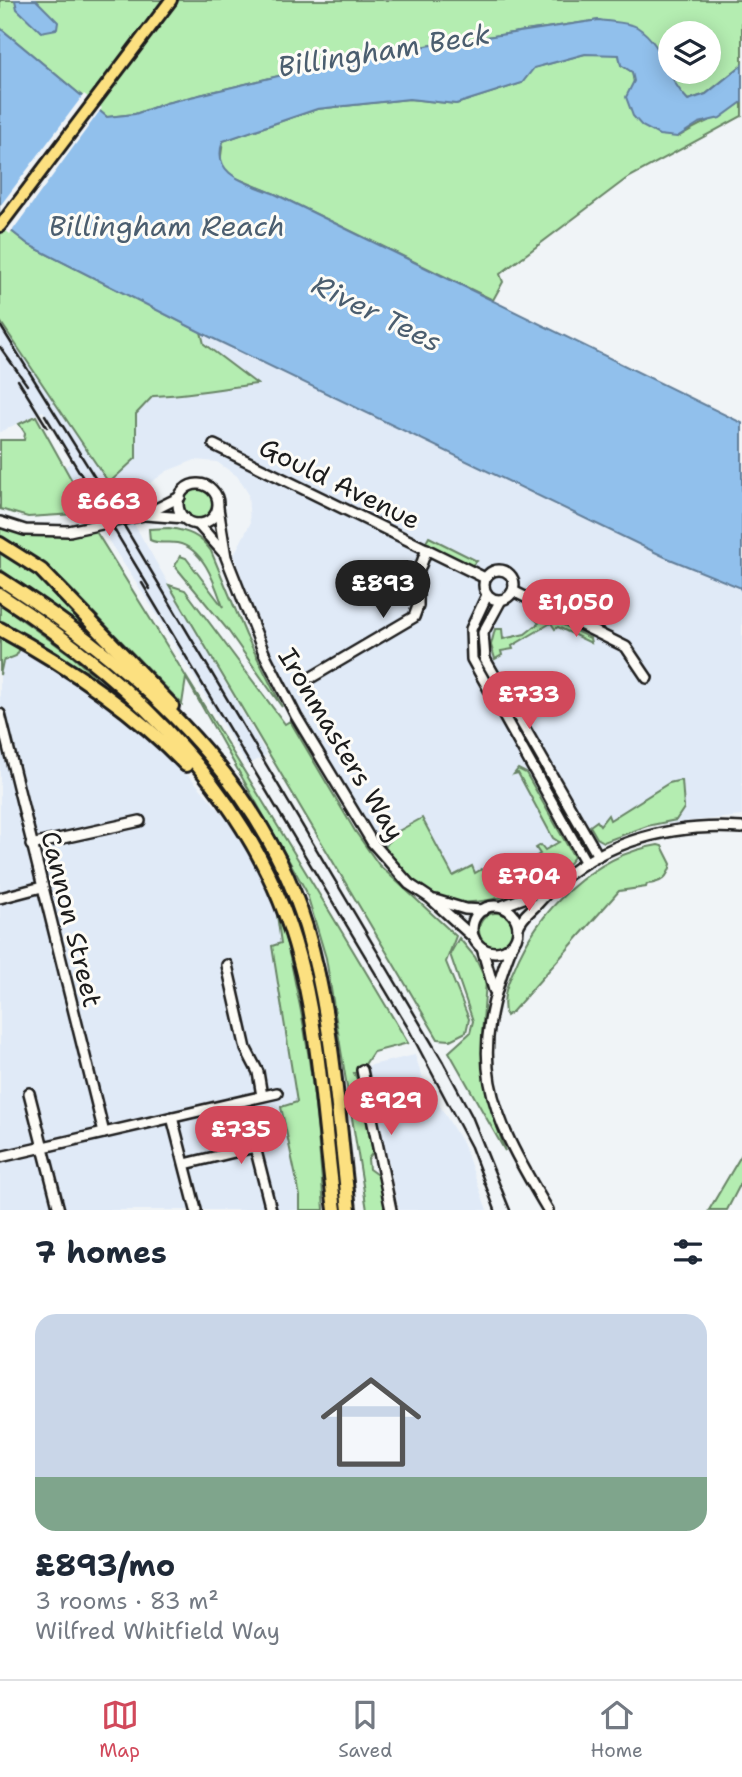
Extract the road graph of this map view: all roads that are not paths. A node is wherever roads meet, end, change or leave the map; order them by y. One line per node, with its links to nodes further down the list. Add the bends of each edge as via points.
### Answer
1 (171, 0): 2 (main road)
2 (0, 226)
3 (214, 445): 11 (street, Gould Avenue)
4 (180, 497): 5 (street, Ironmasters Way, via 189,487 204,485 215,494); 6 (street, Ironmasters Way); 7 (street, via 179,509)
5 (218, 508): 9 (street, via 210,520); 12 (street, Ironmasters Way)
6 (144, 515): 7 (street, Ironmasters Way); 8 (street, Ironmasters Way, bridge, via 69,531 26,530)
7 (185, 519): 9 (street, Ironmasters Way)
8 (0, 522)
9 (198, 524): 12 (street, Ironmasters Way)
10 (0, 544): 23 (highway, via 41,570 85,614 200,736)
11 (427, 550): 13 (street, Gould Avenue); 20 (street, via 418,573 414,617)
12 (226, 557): 33 (street, Ironmasters Way, via 264,653 296,716 372,842 409,884)
13 (485, 578): 15 (street, via 494,570 505,570 513,578); 17 (street)
14 (0, 579): 23 (highway, via 90,643 176,719)
15 (513, 591): 18 (street); 21 (street, via 626,648)
16 (0, 595): 25 (highway, via 65,641 128,695 194,761)
17 (487, 595): 18 (street); 29 (street, via 471,629 472,659)
18 (501, 600): 28 (street, via 483,634 485,659)
19 (0, 629): 25 (highway, via 82,678 150,731)
20 (312, 677)
21 (647, 678)
22 (0, 714): 27 (street, Cannon Street)
23 (213, 760): 48 (highway, via 272,846 305,925 321,988)
24 (140, 821): 27 (street)
25 (244, 827): 49 (highway, via 271,878 300,960)
26 (742, 828): 28 (street, via 669,830)
27 (31, 845): 30 (street, Cannon Street)
28 (598, 856): 29 (street)
29 (586, 863): 31 (street)
30 (42, 887): 32 (street); 47 (street, Cannon Street)
31 (550, 888): 34 (street); 36 (street, via 523,915)
32 (0, 898)
33 (430, 898): 35 (street); 37 (street, Ironmasters Way)
34 (500, 907): 35 (street); 36 (street, via 514,916)
35 (484, 910): 37 (street, via 475,919)
36 (518, 927): 38 (street)
37 (474, 939): 39 (street)
38 (512, 945): 39 (street, via 500,952); 41 (street)
39 (482, 948): 41 (street)
40 (227, 965): 45 (street)
41 (495, 993): 61 (street, via 487,1030 493,1099 502,1129)
42 (362, 1070): 60 (street)
43 (29, 1093): 50 (street)
44 (277, 1093): 45 (street)
45 (262, 1097): 46 (street)
46 (172, 1117): 47 (street); 52 (street)
47 (104, 1133): 50 (street)
48 (340, 1133): 58 (highway); 59 (highway)
49 (325, 1135): 56 (highway); 57 (highway)
50 (43, 1147): 51 (street); 53 (street)
51 (0, 1157)
52 (185, 1164): 54 (street); 55 (street, via 255,1147)
53 (59, 1210)
54 (196, 1210)
55 (271, 1210)
56 (328, 1210)
57 (334, 1210)
58 (349, 1210)
59 (356, 1210)
60 (391, 1210)
61 (548, 1210)

